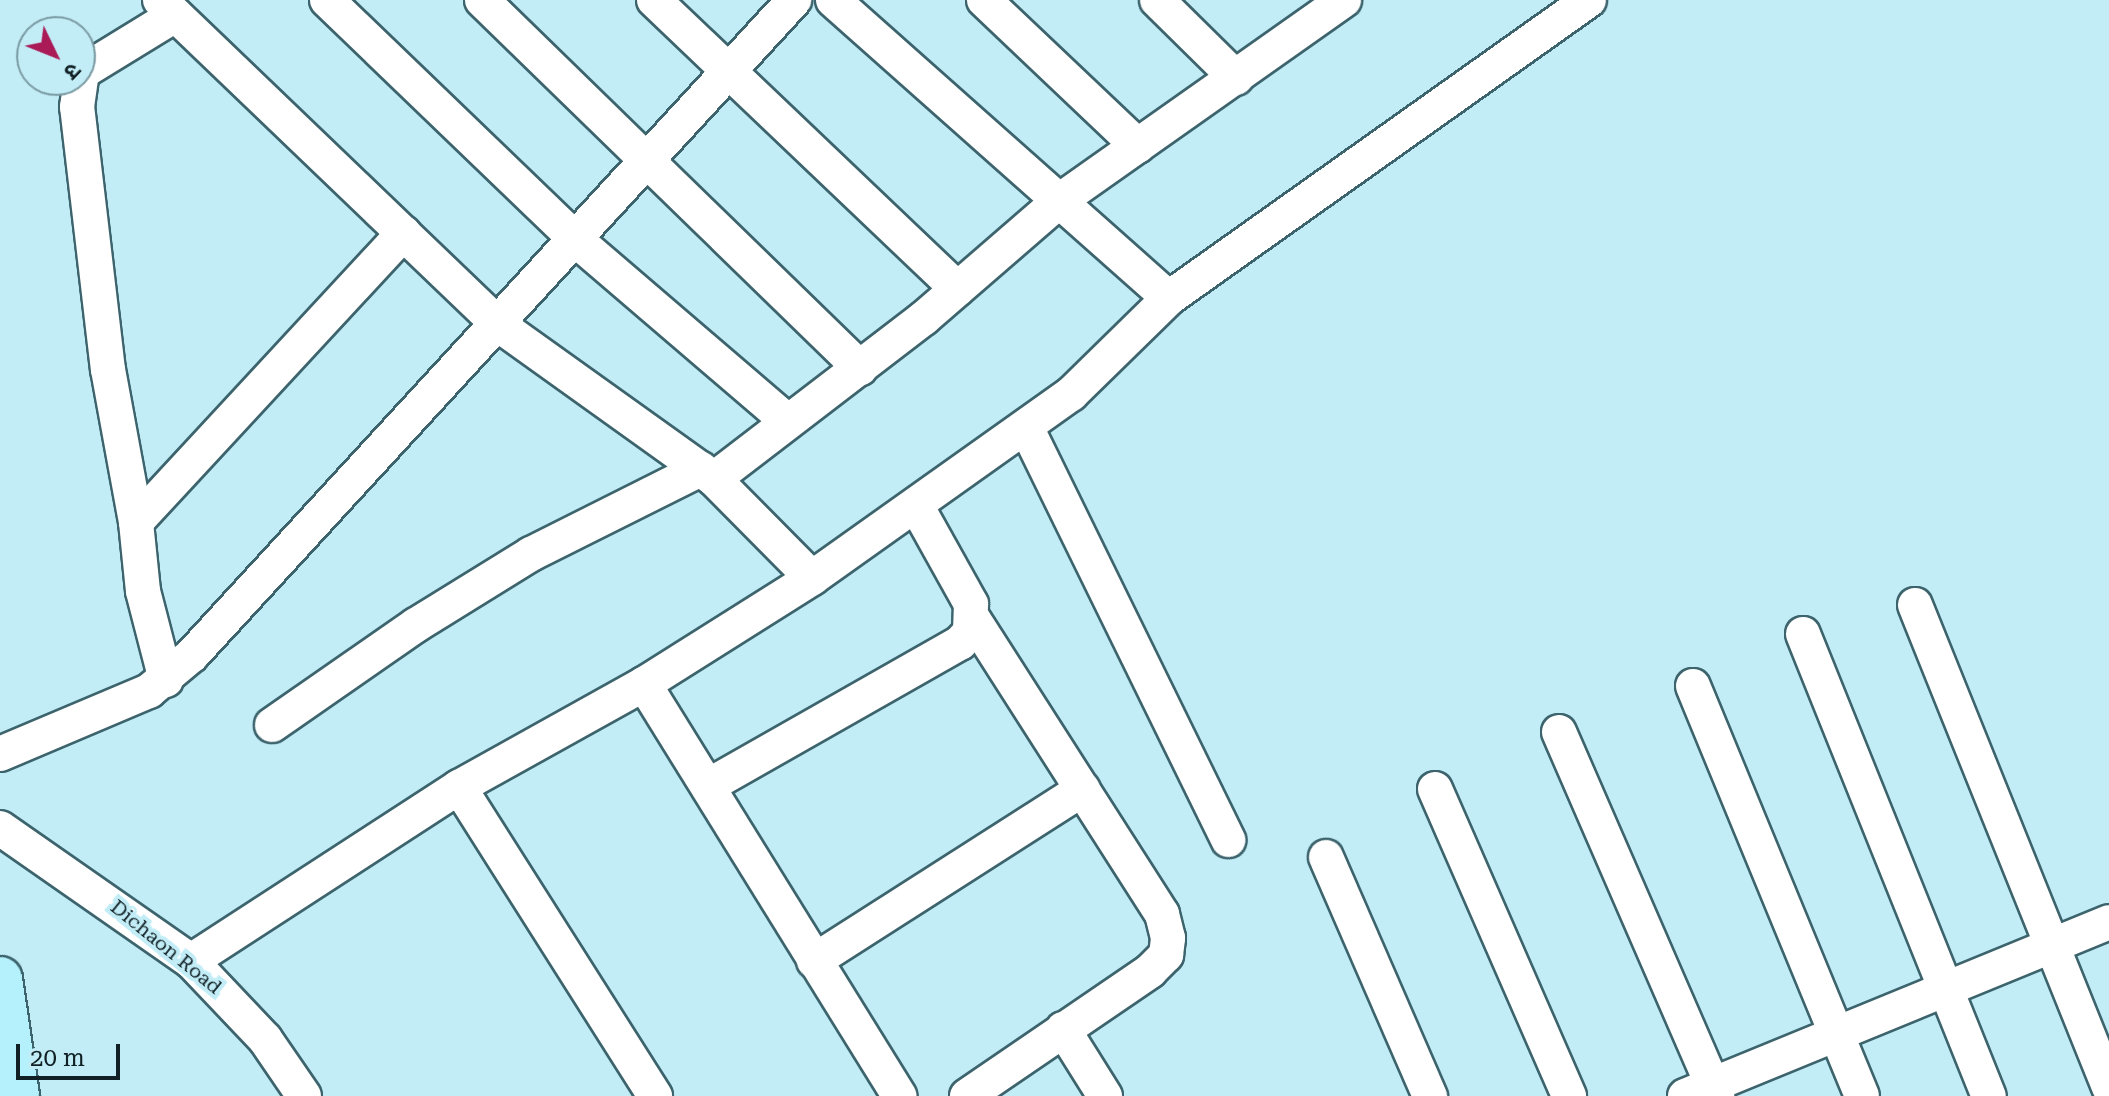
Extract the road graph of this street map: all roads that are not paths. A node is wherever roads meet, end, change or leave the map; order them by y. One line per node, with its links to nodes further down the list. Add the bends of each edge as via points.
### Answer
1 (327, 0): 17 (street)
2 (482, 0): 14 (street)
3 (654, 0): 11 (street)
4 (794, 0): 11 (street)
5 (833, 0): 15 (street)
6 (984, 0): 13 (street)
7 (1157, 0): 12 (street)
8 (1589, 0): 19 (street)
9 (1334, 3): 12 (street)
10 (167, 8): 16 (street); 26 (street, via 82,72 77,107 108,370)
11 (729, 73): 14 (street); 18 (street)
12 (1236, 78): 13 (street)
13 (1138, 146): 15 (street)
14 (647, 161): 17 (street); 21 (street)
15 (1059, 201): 18 (street); 19 (street)
16 (404, 233): 20 (street); 26 (street)
17 (575, 239): 20 (street); 22 (street)
18 (958, 289): 21 (street)
19 (1169, 298): 23 (street, via 1071,394)
20 (499, 325): 24 (street); 31 (street)
21 (860, 368): 22 (street)
22 (787, 421): 24 (street)
23 (1026, 427): 25 (street); 42 (street)
24 (708, 474): 27 (street); 34 (street, via 531,554 416,625)
25 (916, 505): 27 (street); 29 (street, via 971,604)
26 (136, 522): 31 (street, via 143,591)
27 (812, 578): 32 (street)
28 (1915, 605): 45 (street)
29 (973, 618): 37 (street, via 960,643); 39 (street)
30 (1803, 634): 49 (street)
31 (166, 680): 36 (street)
32 (644, 684): 37 (street); 38 (street)
33 (1693, 686): 51 (street)
34 (272, 725)
35 (1559, 732): 53 (street)
36 (0, 754)
37 (708, 786): 47 (street)
38 (459, 787): 46 (street); 56 (street)
39 (1083, 789): 47 (street); 50 (street, via 1162,914 1168,938 1166,955 1150,971)
40 (1435, 789): 61 (street)
41 (0, 828): 46 (street, Dichaon Road)
42 (1228, 840)
43 (1326, 857): 60 (street)
44 (2109, 922): 45 (street)
45 (2052, 946): 49 (street); 52 (street)
46 (191, 961): 55 (street, Dichaon Road, via 251,1022)
47 (814, 961): 57 (street)
48 (0, 979): 54 (main road)
49 (1946, 989): 51 (street); 63 (street)
50 (1063, 1029): 58 (street); 59 (street)
51 (1836, 1034): 53 (street); 62 (street)
52 (2109, 1087)
53 (1705, 1092)
54 (17, 1096)
55 (304, 1096)
56 (655, 1096)
57 (899, 1096)
58 (967, 1096)
59 (1105, 1096)
60 (1430, 1096)
61 (1569, 1096)
62 (1862, 1096)
63 (1989, 1096)

